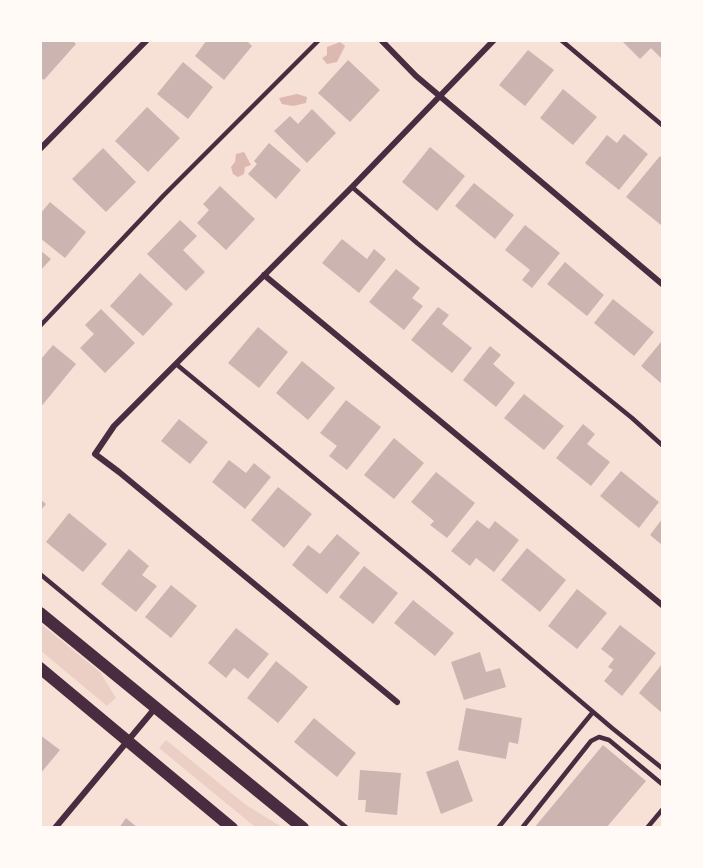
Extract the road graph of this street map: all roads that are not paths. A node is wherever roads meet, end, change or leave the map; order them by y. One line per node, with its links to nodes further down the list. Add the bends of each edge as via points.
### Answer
1 (147, 40): 8 (street)
2 (319, 40): 12 (lane)
3 (381, 40): 6 (street)
4 (494, 40): 6 (street)
5 (561, 40): 7 (lane)
6 (439, 96): 9 (street); 11 (street)
7 (663, 125)
8 (40, 149)
9 (352, 187): 10 (street); 14 (lane)
10 (264, 275): 13 (street); 16 (street)
11 (663, 284)
12 (40, 326)
13 (176, 364): 19 (street, via 114,426 94,454); 21 (lane)
14 (663, 445)
15 (40, 574): 30 (lane)
16 (663, 605)
17 (40, 613): 20 (main road)
18 (40, 668): 22 (main road)
19 (397, 702)
20 (156, 707): 22 (street); 29 (main road)
21 (593, 712): 23 (lane); 31 (lane)
22 (127, 741): 27 (street); 28 (main road)
23 (663, 768)
24 (663, 784): 32 (lane, via 609,740 599,738 591,741)
25 (663, 810): 26 (lane)
26 (648, 827)
27 (55, 828)
28 (232, 828)
29 (303, 828)
30 (347, 828)
31 (498, 828)
32 (522, 828)

